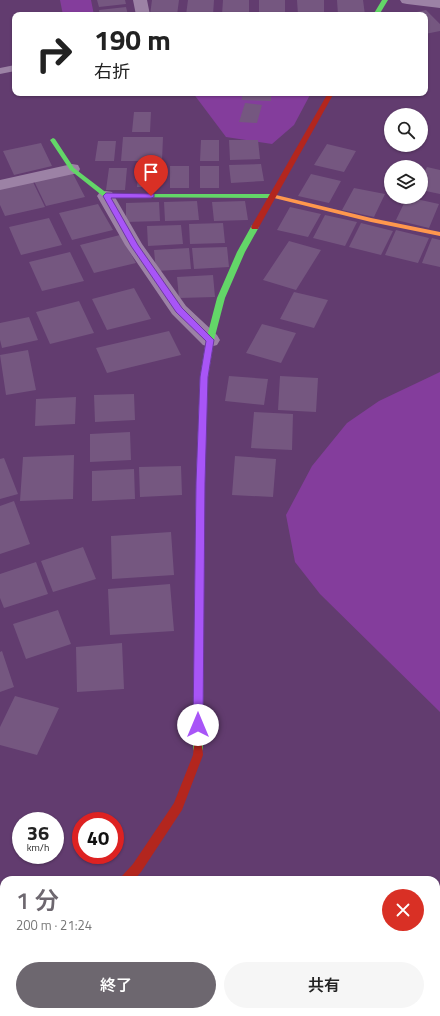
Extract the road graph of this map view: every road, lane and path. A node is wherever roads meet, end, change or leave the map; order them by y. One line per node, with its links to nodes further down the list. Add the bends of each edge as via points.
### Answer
1 (140, 0): 5 (street)
2 (385, 0): 6 (street)
3 (408, 0): 4 (street)
4 (440, 4)
5 (142, 12)
6 (378, 12)
7 (12, 69): 8 (lane)
8 (0, 71)
9 (329, 96): 14 (street)
10 (53, 140): 11 (street)
11 (72, 169): 12 (street); 13 (street)
12 (0, 184)
13 (106, 196): 14 (street); 16 (street, via 134,246 179,310)
14 (272, 196): 15 (street); 16 (street, via 241,252 221,298)
15 (440, 234)
16 (210, 340): 17 (street, via 204,377 200,483 198,755 178,806)
17 (130, 876)

